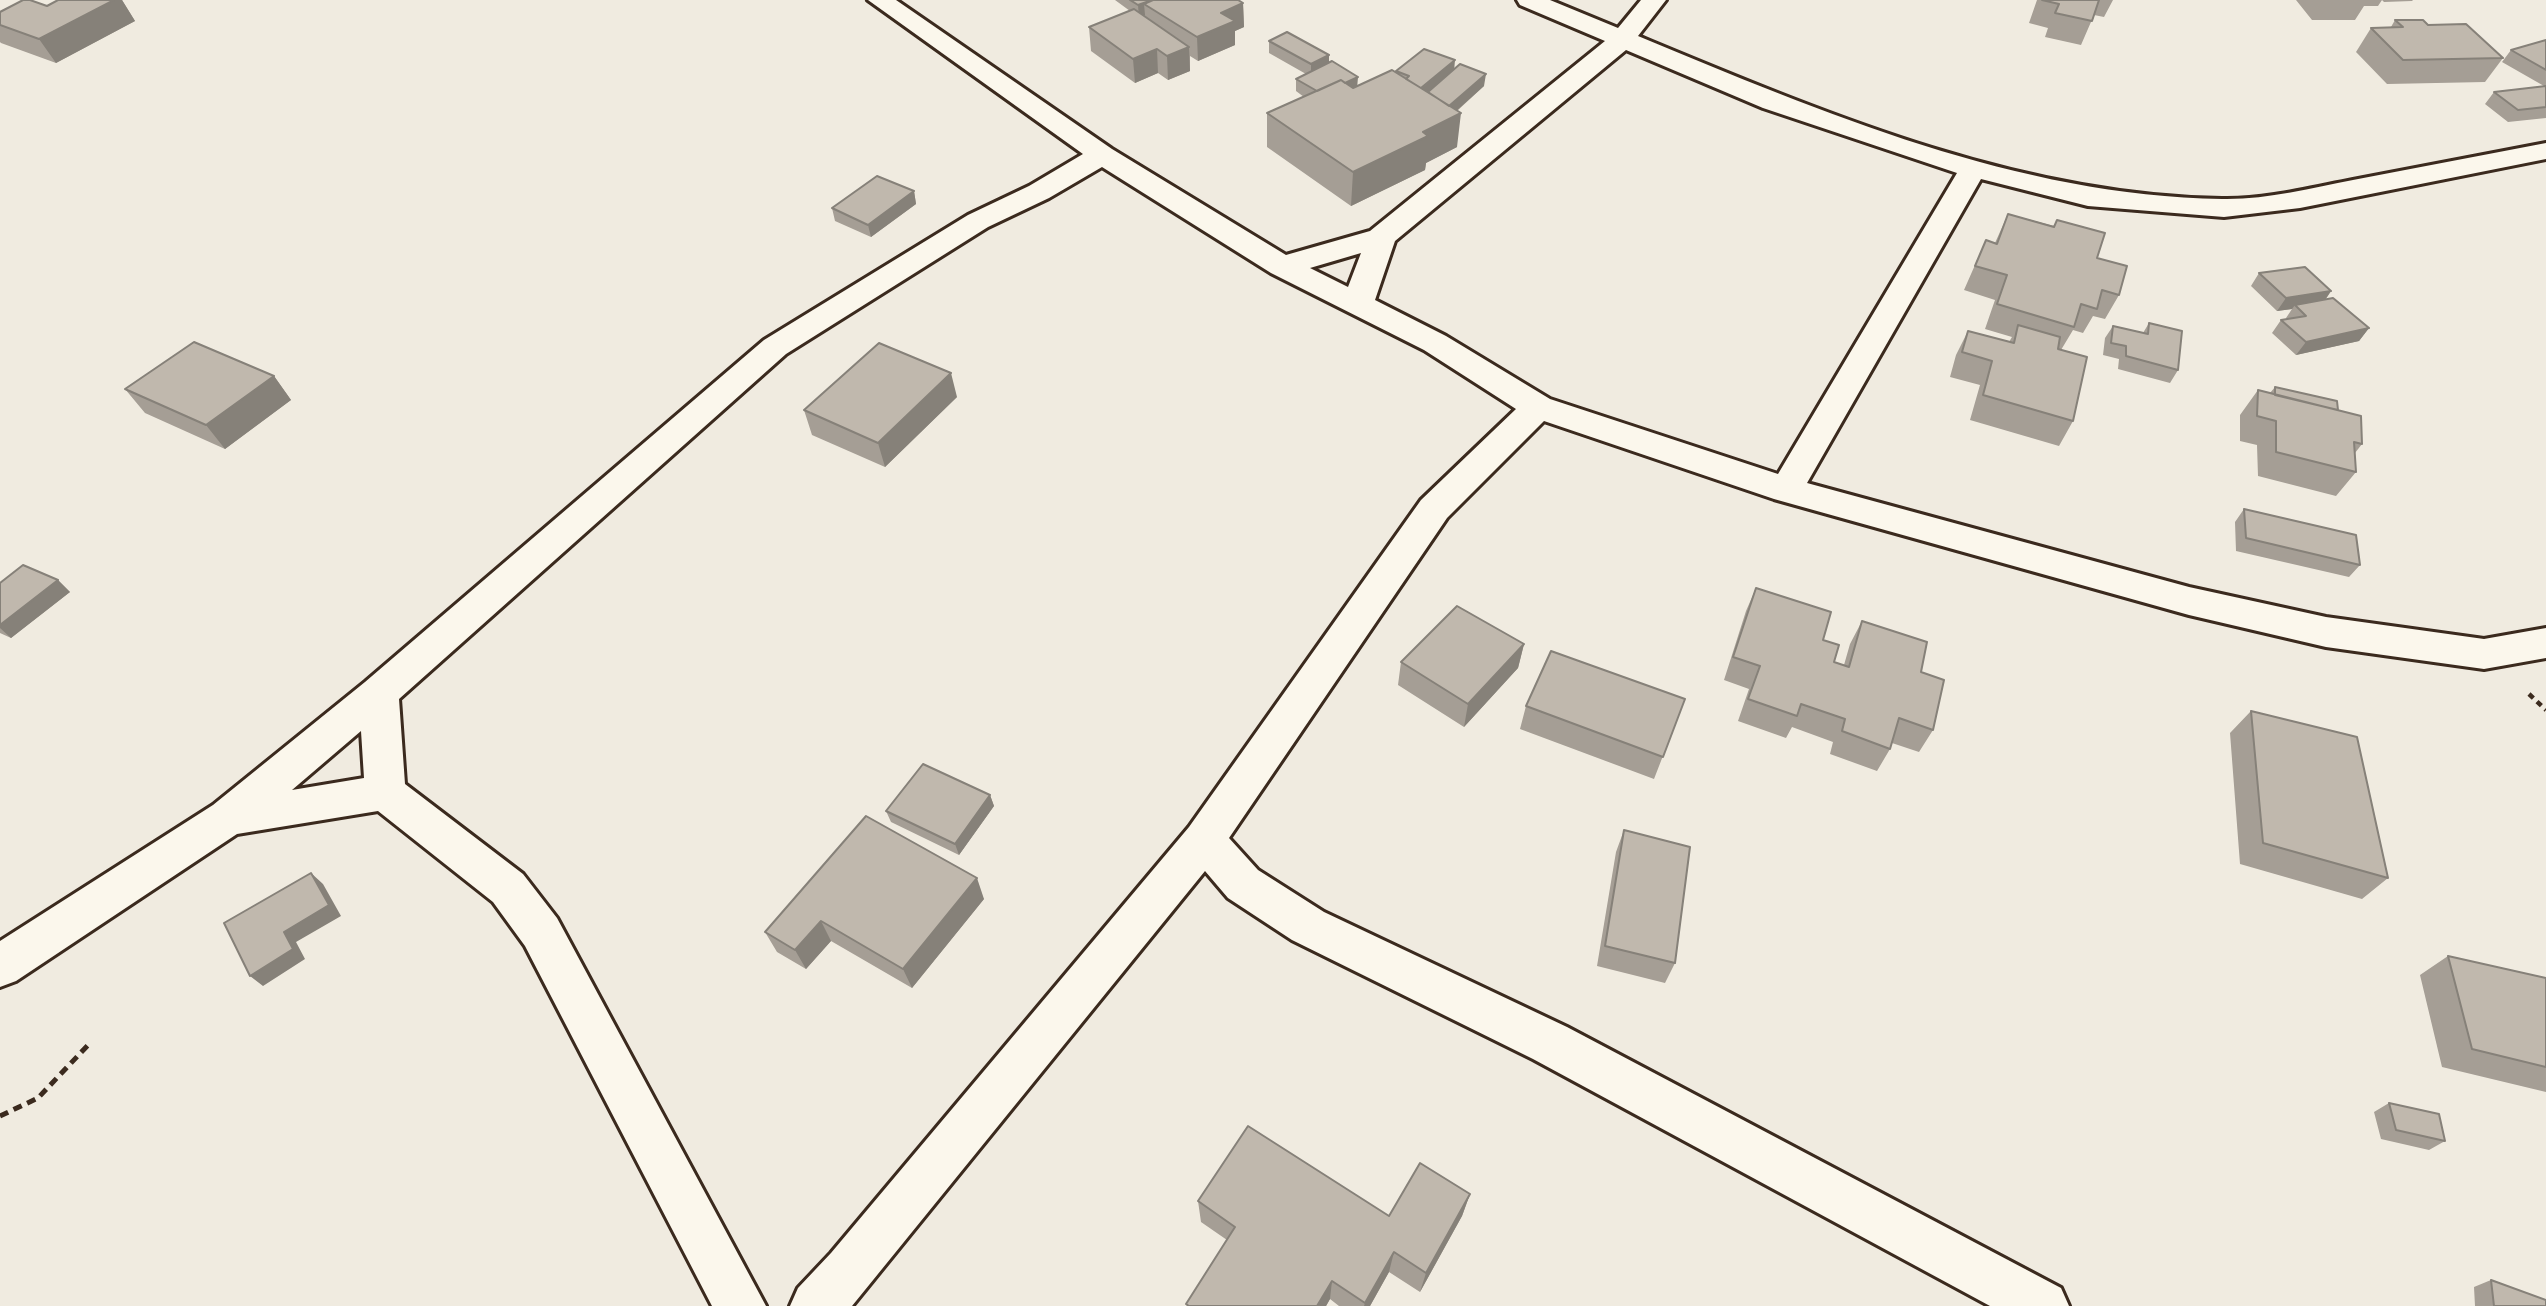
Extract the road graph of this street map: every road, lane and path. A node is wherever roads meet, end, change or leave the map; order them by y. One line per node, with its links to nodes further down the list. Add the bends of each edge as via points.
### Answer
1 (880, 0): 6 (street)
2 (1529, 0): 4 (street)
3 (1654, 0): 4 (street)
4 (1621, 41): 7 (street, via 1773,102); 8 (street)
5 (2546, 151): 7 (street, via 2300,199 2224,208 2088,197)
6 (1102, 155): 9 (street); 14 (street, via 978,221 775,347)
7 (1973, 169): 12 (street)
8 (1381, 237): 9 (street); 10 (street)
9 (1282, 266): 10 (street)
10 (1359, 304): 11 (street, via 1435,343)
11 (1538, 407): 12 (street); 17 (street, via 1434,509)
12 (1786, 490): 13 (street, via 2189,601 2326,632 2484,653)
13 (2546, 643)
14 (379, 693): 15 (street); 16 (street)
15 (385, 792): 16 (street); 21 (street, via 508,888 541,932)
16 (228, 818): 18 (street)
17 (1204, 840): 22 (street); 23 (street, via 1242,884 1308,926 1550,1044)
18 (0, 966)
19 (89, 1044): 20 (path, via 38,1098)
20 (0, 1116)
21 (740, 1306)
22 (816, 1306)
23 (2043, 1306)

